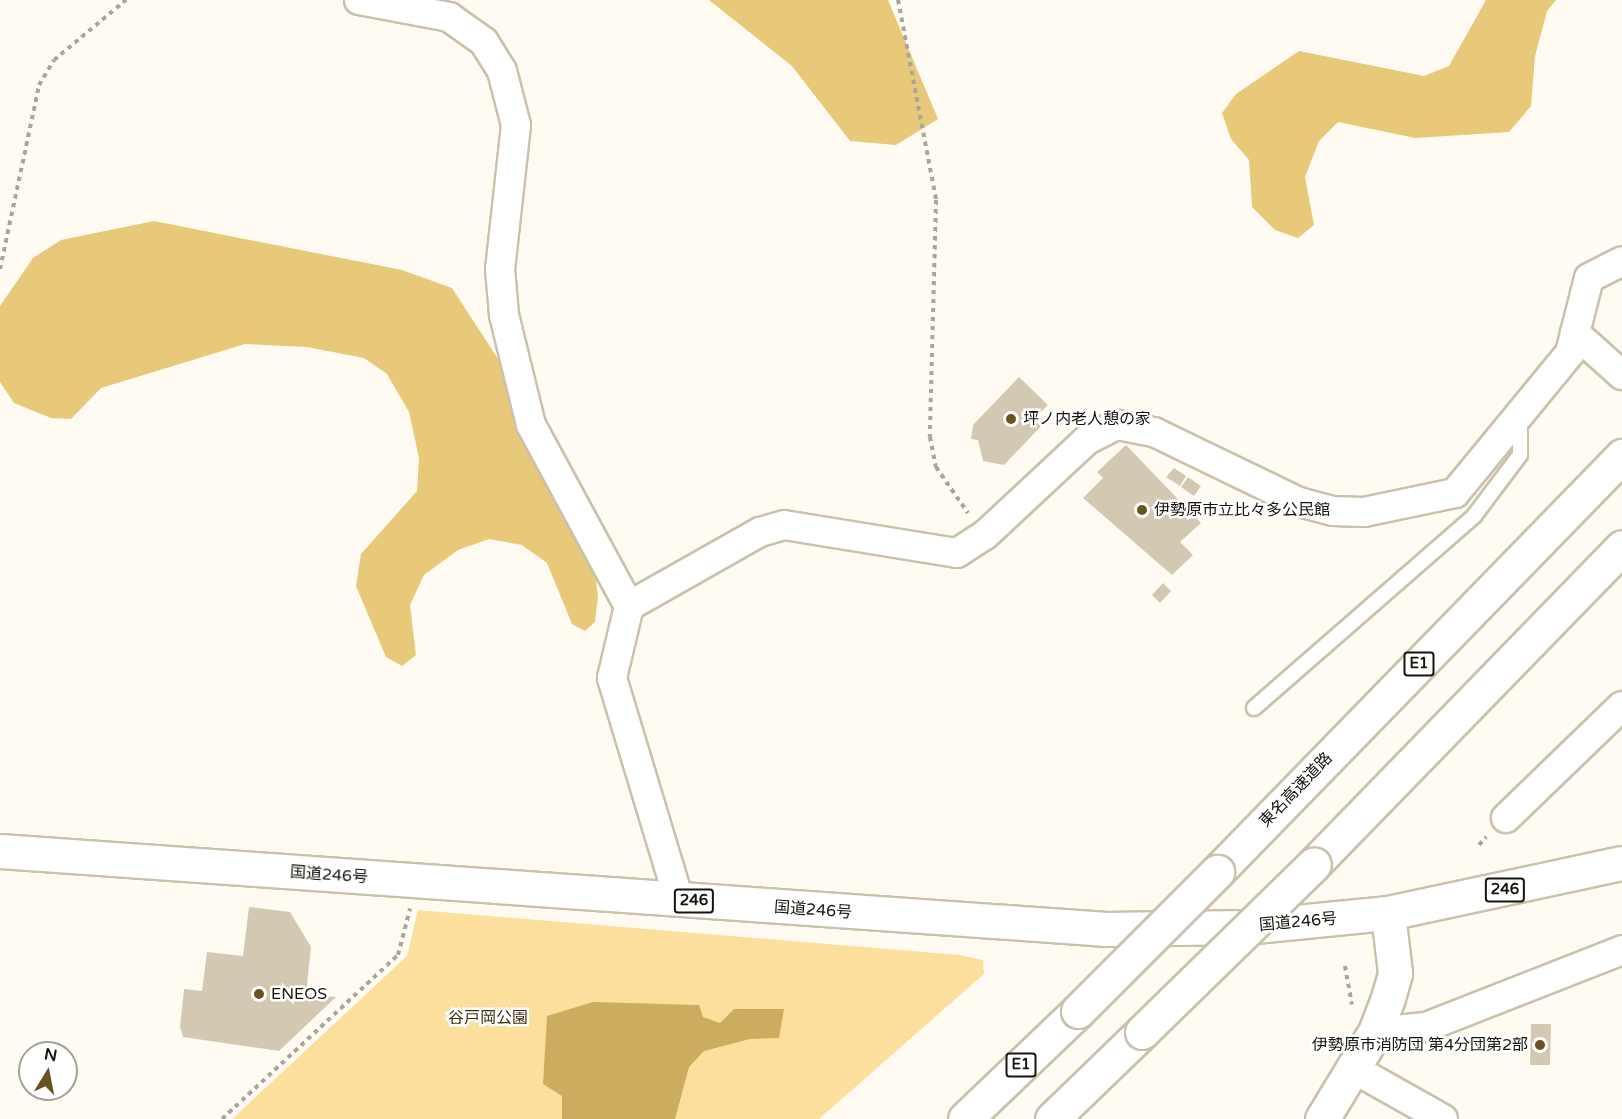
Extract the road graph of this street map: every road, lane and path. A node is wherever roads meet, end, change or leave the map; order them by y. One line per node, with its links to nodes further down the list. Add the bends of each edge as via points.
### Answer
1 (126, 0): 5 (path, via 54,60 39,85)
2 (359, 0): 12 (street, via 448,17 484,42 502,71 516,125 500,269 504,315 531,425)
3 (898, 0): 10 (path, via 936,200 930,437 936,467)
4 (1622, 261): 6 (street, via 1589,278)
5 (0, 269)
6 (1575, 333): 7 (street); 8 (street, via 1566,360)
7 (1622, 375)
8 (1519, 416): 10 (street, via 1455,493 1347,513 1299,502 1164,436 1117,425 1087,440); 14 (lane, via 1520,455 1474,516)
9 (1622, 456): 27 (main road, 東名高速道路 / E1, bridge, via 1217,872)
10 (985, 535): 12 (street, via 965,550 947,554 804,527 772,528)
11 (1622, 547): 28 (main road, bridge, via 1314,864)
12 (629, 606): 18 (street, via 612,678)
13 (1622, 706): 15 (street)
14 (1254, 708)
15 (1506, 818)
16 (0, 851): 18 (main road, 国道246号 / 246)
17 (1622, 863): 20 (main road, 国道246号 / 246)
18 (679, 900): 20 (main road, 国道246号 / 246, via 1106,929 1245,927)
19 (411, 904): 26 (path, via 398,955)
20 (1388, 914): 24 (main road, via 1395,973)
21 (1622, 950): 24 (street, via 1426,1027)
22 (1346, 966): 23 (path, via 1353,1006)
23 (1348, 1014)
24 (1375, 1032): 25 (main road)
25 (1354, 1070): 29 (main road); 30 (street)
26 (222, 1119)
27 (965, 1119)
28 (1052, 1119)
29 (1322, 1119)
30 (1443, 1119)

